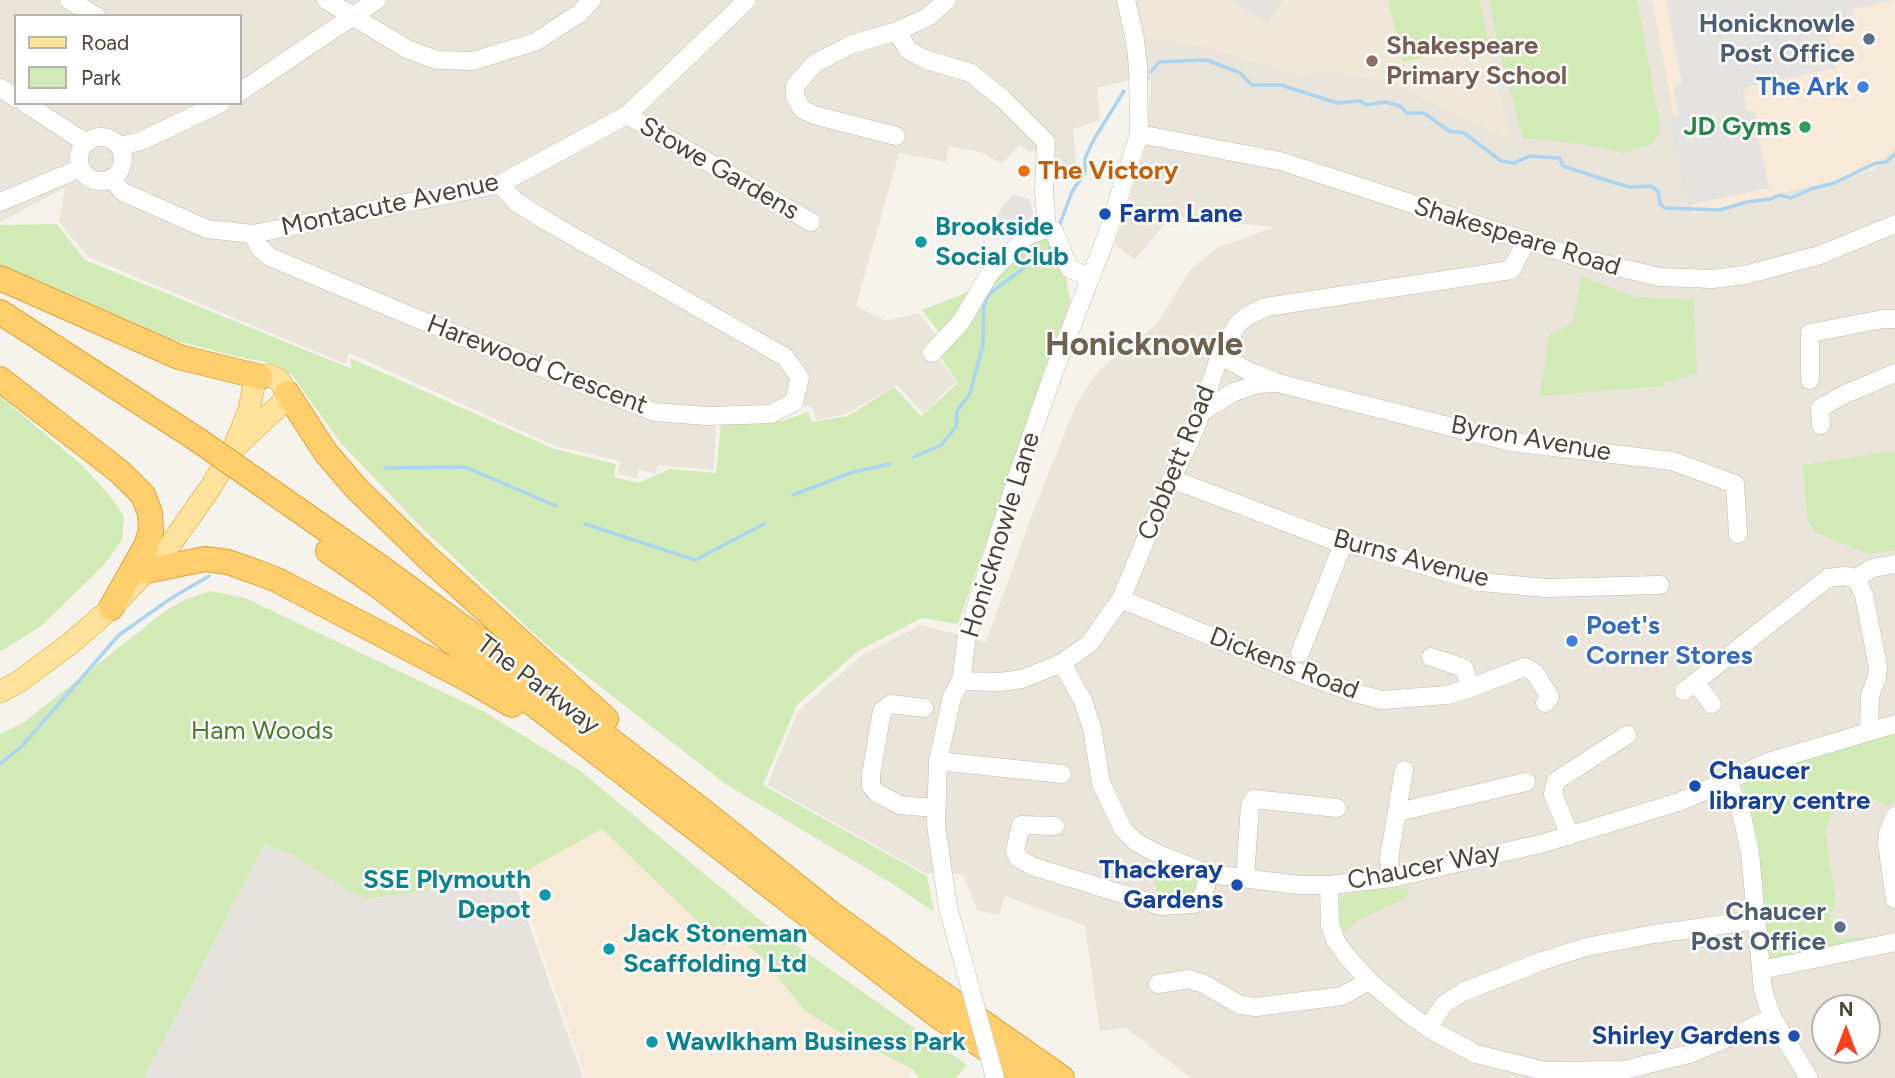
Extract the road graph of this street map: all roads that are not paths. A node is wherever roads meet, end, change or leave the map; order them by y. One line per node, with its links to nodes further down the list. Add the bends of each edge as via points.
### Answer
1 (69, 0): 8 (street)
2 (326, 0): 9 (street)
3 (377, 0): 9 (street)
4 (592, 0): 9 (street, via 535,42 473,61 437,60 407,49)
5 (747, 0): 14 (street, Montacute Avenue)
6 (947, 0): 10 (street, via 928,17)
7 (1126, 0): 15 (street, Honicknowle Lane, via 1137,56)
8 (93, 14)
9 (354, 16): 11 (street)
10 (897, 31): 16 (street, via 850,45 814,65 795,86 802,110); 26 (street, via 908,50 971,73 1046,142 1044,191)
11 (242, 91)
12 (28, 105): 17 (street)
13 (217, 105): 18 (street, via 141,141)
14 (627, 116): 21 (street, Montacute Avenue); 23 (street, Stowe Gardens)
15 (1139, 134): 27 (street, Shakespeare Road, via 1280,161); 29 (street, Honicknowle Lane)
16 (896, 136)
17 (86, 143): 18 (street, via 106,137); 19 (street, via 79,158)
18 (120, 146): 20 (street, via 123,166)
19 (81, 168): 20 (street, via 92,179); 22 (street)
20 (111, 179): 25 (street, Montacute Avenue, via 123,192 207,229)
21 (500, 184): 25 (street, Montacute Avenue); 25 (street, Harewood Crescent, via 516,202 548,222 785,357 800,378 794,402 771,415 654,412 270,257)
22 (2, 197)
23 (811, 222)
24 (1894, 227): 27 (street, Shakespeare Road, via 1796,263 1712,279 1639,273)
25 (253, 234)
26 (1054, 236): 29 (street, via 1069,268); 33 (street, via 1028,235 990,273 961,322)
27 (1527, 240): 34 (street, Cobbett Road, via 1511,270 1266,307 1237,325)
28 (0, 278): 36 (highway, via 179,357)
29 (1090, 278): 58 (street, Honicknowle Lane, via 1017,477 967,636)
30 (0, 312): 43 (highway, The Parkway)
31 (1895, 319): 38 (street, via 1810,333)
32 (0, 331): 43 (highway, The Parkway)
33 (932, 353)
34 (1220, 355): 39 (street, Byron Avenue); 41 (street, Cobbett Road)
35 (1894, 371): 42 (street, via 1820,408)
36 (260, 377): 40 (main road, via 279,380); 44 (main road)
37 (0, 379): 54 (highway, via 143,495 151,531)
38 (1810, 380)
39 (1278, 383): 41 (street, Byron Avenue, via 1234,392); 47 (street, Byron Avenue, via 1511,442 1672,461 1735,484)
40 (287, 393): 44 (main road, via 276,410); 75 (highway, via 326,453 357,489)
41 (1201, 412): 45 (street, Cobbett Road)
42 (1821, 425)
43 (194, 447): 46 (highway, The Parkway, bridge)
44 (233, 449): 50 (main road, via 170,545)
45 (1172, 478): 48 (street, Burns Avenue); 53 (street, Cobbett Road)
46 (254, 489): 68 (highway, The Parkway); 75 (highway, The Parkway, via 380,567)
47 (1738, 534)
48 (1343, 544): 52 (street, Burns Avenue, via 1481,582 1546,588); 55 (street, via 1320,628)
49 (1895, 564): 51 (street, via 1872,568)
50 (146, 571): 54 (main road); 68 (highway, via 205,559 228,562 277,580 469,680)
51 (1856, 578): 62 (street, via 1828,578 1690,687); 65 (street, via 1864,595 1878,667 1868,708)
52 (1660, 585)
53 (1121, 599): 57 (street, Cobbett Road, via 1089,644); 59 (street, Dickens Road, via 1299,673 1382,700)
54 (111, 608): 60 (main road, via 71,643)
55 (1300, 653)
56 (1431, 657): 59 (street, via 1464,668)
57 (1062, 663): 58 (street, Cobbett Road, via 1017,680); 80 (street, Chaucer Way, via 1083,701 1101,783 1123,829 1154,852)
58 (961, 681): 67 (street, Honicknowle Lane, via 952,697)
59 (1471, 688): 61 (street, Dickens Road, via 1525,667 1535,673 1550,697)
60 (0, 692)
61 (1545, 703)
62 (1712, 704)
63 (924, 708): 73 (street, via 891,704 882,711 872,786 900,804)
64 (1895, 724): 65 (street, Chaucer Way)
65 (1869, 731): 71 (street, Chaucer Way, via 1771,761)
66 (1628, 735): 79 (street, via 1556,780 1553,794)
67 (938, 761): 70 (street); 73 (street, Honicknowle Lane)
68 (609, 762): 96 (highway, The Parkway, via 938,1016)
69 (1404, 770): 76 (street)
70 (1062, 774)
71 (1728, 780): 79 (street, Chaucer Way, via 1679,802); 87 (street, via 1750,853)
72 (1526, 782): 76 (street)
73 (934, 808): 95 (street, Honicknowle Lane, bridge, via 948,907)
74 (1337, 808): 81 (street, via 1254,799)
75 (703, 811): 97 (highway, The Parkway, via 841,920)
76 (1398, 813): 82 (street, via 1389,858)
77 (1895, 816): 85 (street, via 1887,844)
78 (1055, 826): 84 (street, via 1021,825 1015,850 1022,862)
79 (1570, 836): 82 (street, Chaucer Way)
80 (1209, 874): 81 (street, Chaucer Way); 84 (street, via 1203,895 1194,904 1161,906)
81 (1245, 877): 83 (street, Chaucer Way)
82 (1392, 878): 83 (street, Chaucer Way)
83 (1329, 885): 91 (street, via 1330,925 1336,941)
84 (1137, 898): 86 (street)
85 (1895, 899)
86 (1129, 915)
87 (1756, 920): 89 (street); 93 (street, via 1586,947 1542,961 1463,992 1444,1004)
88 (1895, 942): 89 (street)
89 (1761, 970): 92 (street)
90 (1166, 977): 91 (street, via 1189,979 1240,1006 1256,1007 1342,996)
91 (1369, 981): 93 (street)
92 (1772, 1017): 94 (street, via 1689,1054 1625,1070); 98 (street)
93 (1428, 1028): 94 (street, via 1471,1053)
94 (1542, 1075)
95 (995, 1078)
96 (1029, 1078)
97 (1062, 1078)
98 (1809, 1078)

